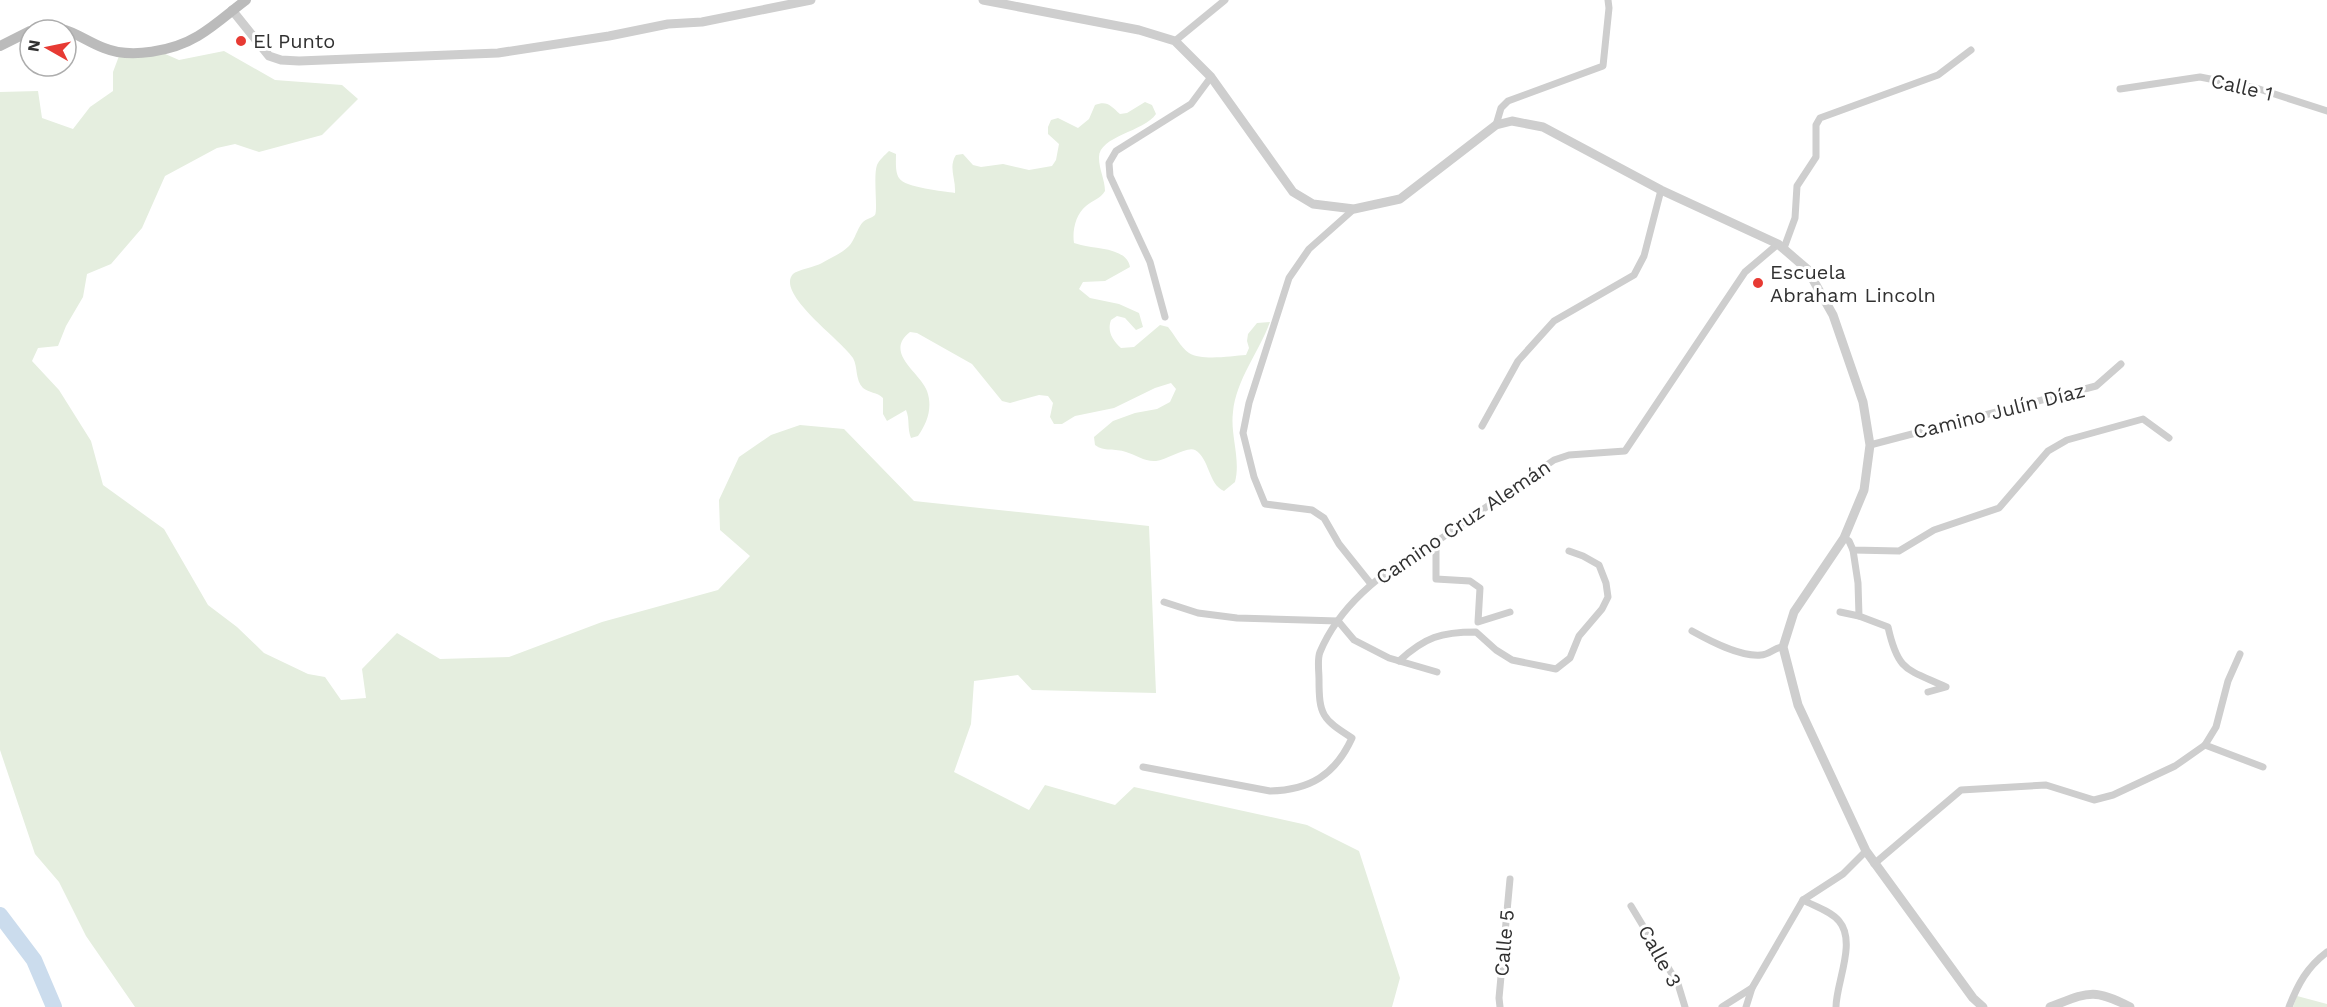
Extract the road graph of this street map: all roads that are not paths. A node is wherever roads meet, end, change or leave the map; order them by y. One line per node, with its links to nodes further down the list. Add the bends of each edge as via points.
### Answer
1 (246, 0): 6 (main road)
2 (811, 0): 6 (street, via 702,22 668,24 498,53 299,61 269,56)
3 (983, 0): 9 (street, via 1139,30)
4 (1225, 0): 9 (street)
5 (1608, 0): 15 (street, via 1603,66 1508,101 1501,108)
6 (232, 10): 7 (main road, via 179,45 127,53)
7 (78, 35)
8 (18, 37): 10 (main road)
9 (1175, 41): 12 (street)
10 (0, 46)
11 (1971, 50): 18 (street, via 1938,75 1820,118 1816,125 1816,157 1797,186 1796,218)
12 (1211, 77): 17 (street, via 1293,192 1312,204); 19 (street, via 1191,104 1116,151 1109,163 1110,176 1150,262)
13 (2120, 89): 14 (street, Calle 1, via 2199,77 2256,88)
14 (2327, 111)
15 (1496, 125): 16 (street, via 1512,121 1544,127); 17 (street, via 1400,199)
16 (1661, 190): 18 (street); 21 (street, via 1644,256 1634,275 1554,321 1518,361)
17 (1354, 209): 28 (street, via 1309,249 1289,278 1243,433 1265,504 1312,510 1324,518)
18 (1781, 246): 23 (street, via 1807,269 1833,315 1863,402); 25 (street, Camino Cruz Alemán, via 1745,272 1625,451 1569,455 1554,460)
19 (1165, 317)
20 (2121, 364): 23 (street, Camino Julín Díaz, via 2096,386)
21 (1482, 426)
22 (2169, 438): 27 (street, via 2143,419 2067,440 2048,451 1999,508 1934,530 1899,551)
23 (1870, 445): 24 (street, via 1864,490)
24 (1844, 538): 27 (street); 35 (street, via 1794,612)
25 (1436, 542): 28 (street, Camino Cruz Alemán); 30 (street, via 1436,579 1470,581 1480,588 1478,622)
26 (1569, 550): 37 (street, via 1599,565 1608,597 1579,636 1570,658 1556,669 1512,660 1476,632 1436,635 1415,646)
27 (1853, 550): 32 (street)
28 (1371, 584): 33 (street, Camino Cruz Alemán)
29 (1164, 602): 33 (street, via 1198,613 1237,618)
30 (1510, 612)
31 (1840, 612): 32 (street)
32 (1859, 615): 39 (street, via 1888,627 1893,650 1905,669 1946,687)
33 (1338, 621): 37 (street, via 1354,640); 41 (street, Camino Cruz Alemán, via 1319,654 1319,704 1329,723 1352,738 1344,757 1328,773 1290,791 1270,791)
34 (1692, 631): 35 (street, via 1739,652 1762,656)
35 (1783, 646): 43 (street, via 1798,705)
36 (2240, 654): 40 (street, via 2216,727)
37 (1399, 661): 38 (street)
38 (1437, 672)
39 (1928, 692)
40 (2205, 745): 42 (street); 44 (street, via 2175,766 2094,800 2046,785 1961,790)
41 (1143, 767)
42 (2263, 767)
43 (1866, 851): 44 (street); 46 (street, via 1842,874)
44 (1874, 864): 55 (street)
45 (1510, 879): 50 (street, Calle 5)
46 (1803, 900): 49 (street); 54 (street, via 1833,916 1844,928 1847,951)
47 (1632, 906): 51 (street, Calle 3, via 1678,984)
48 (2327, 952): 58 (street, via 2314,961 2298,983)
49 (1752, 988): 52 (street); 53 (street)
50 (1500, 1007)
51 (1685, 1007)
52 (1722, 1007)
53 (1746, 1007)
54 (1836, 1007)
55 (1983, 1007)
56 (2050, 1007): 57 (street, via 2087,993 2109,995)
57 (2130, 1007)
58 (2289, 1007)

